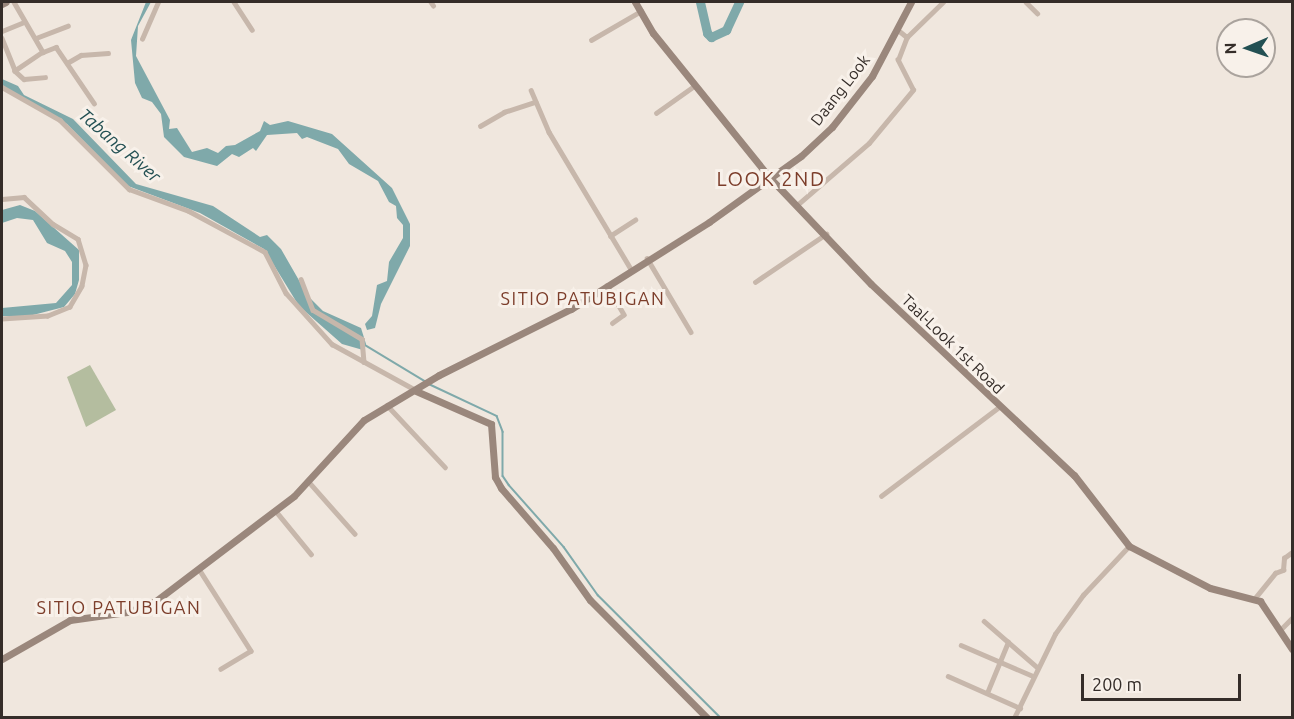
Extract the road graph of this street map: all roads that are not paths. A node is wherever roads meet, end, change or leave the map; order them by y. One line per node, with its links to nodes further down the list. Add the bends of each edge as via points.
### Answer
1 (6, 2): 9 (street)
2 (14, 2): 12 (street)
3 (158, 2): 20 (street)
4 (234, 2): 15 (street)
5 (635, 2): 10 (street, Taal-Look 1st Road)
6 (911, 2): 14 (street, Daang Look)
7 (943, 2): 17 (street)
8 (1026, 2): 11 (street)
9 (2, 4)
10 (641, 11): 21 (street); 27 (street, Taal-Look 1st Road)
11 (1037, 13)
12 (24, 22): 16 (street); 19 (street)
13 (68, 26): 19 (street)
14 (897, 29): 17 (street); 34 (street, Daang Look, via 872,76 832,127)
15 (252, 30)
16 (2, 31)
17 (907, 37): 36 (street, via 898,60 913,90 869,143)
18 (2, 38): 25 (street)
19 (36, 38): 22 (street)
20 (142, 39)
21 (591, 40)
22 (43, 52): 24 (street, via 56,47); 25 (street)
23 (108, 52): 24 (street, via 81,55)
24 (67, 63): 31 (street)
25 (15, 71): 26 (street, via 29,80)
26 (45, 77)
27 (694, 86): 32 (street); 34 (street, Taal-Look 1st Road)
28 (2, 87): 48 (street, via 60,120 129,189 189,211 265,252 300,311 332,344)
29 (531, 90): 30 (street)
30 (535, 102): 33 (street, via 504,112); 39 (street)
31 (94, 103)
32 (656, 113)
33 (480, 126)
34 (770, 178): 36 (street, Taal-Look 1st Road); 40 (street, Daang Look, via 709,222)
35 (2, 199): 45 (street, via 24,197 83,246 85,279 70,307 48,315)
36 (796, 206): 38 (street, Taal-Look 1st Road)
37 (635, 220): 39 (street)
38 (826, 234): 43 (street); 51 (street, Taal-Look 1st Road)
39 (610, 236): 41 (street)
40 (647, 258): 41 (street, Daang Look); 47 (street)
41 (631, 268): 44 (street, Daang Look)
42 (301, 279): 48 (street, via 313,310 362,339)
43 (755, 282)
44 (607, 285): 46 (street, via 624,315); 49 (street, Daang Look, via 570,309)
45 (2, 320)
46 (613, 323)
47 (691, 332)
48 (365, 360): 49 (street)
49 (417, 390): 50 (street); 76 (street, via 491,424 495,477 501,488 553,548 590,600)
50 (387, 405): 52 (street); 53 (street, via 364,420)
51 (999, 407): 54 (street); 57 (street, Taal-Look 1st Road, via 1074,475)
52 (445, 467)
53 (309, 482): 55 (street); 56 (street)
54 (881, 496)
55 (275, 510): 59 (street); 60 (street)
56 (355, 534)
57 (1129, 546): 61 (street, Taal-Look 1st Road, via 1210,588); 70 (street, via 1083,596)
58 (1291, 553): 61 (street, via 1284,558 1283,570 1271,577)
59 (311, 554)
60 (199, 569): 68 (street, via 144,607 70,620); 71 (street, via 251,651)
61 (1255, 598): 64 (street)
62 (1293, 618): 64 (street)
63 (984, 621): 65 (street)
64 (1280, 630): 67 (street)
65 (1008, 642): 69 (street); 70 (street)
66 (961, 645): 69 (street)
67 (1293, 649)
68 (2, 659)
69 (999, 661): 73 (street); 74 (street)
70 (1037, 667): 73 (street)
71 (221, 669)
72 (948, 676): 74 (street)
73 (1033, 676): 75 (street)
74 (987, 693): 75 (street)
75 (1020, 708): 77 (street)
76 (707, 717)
77 (1014, 717)

